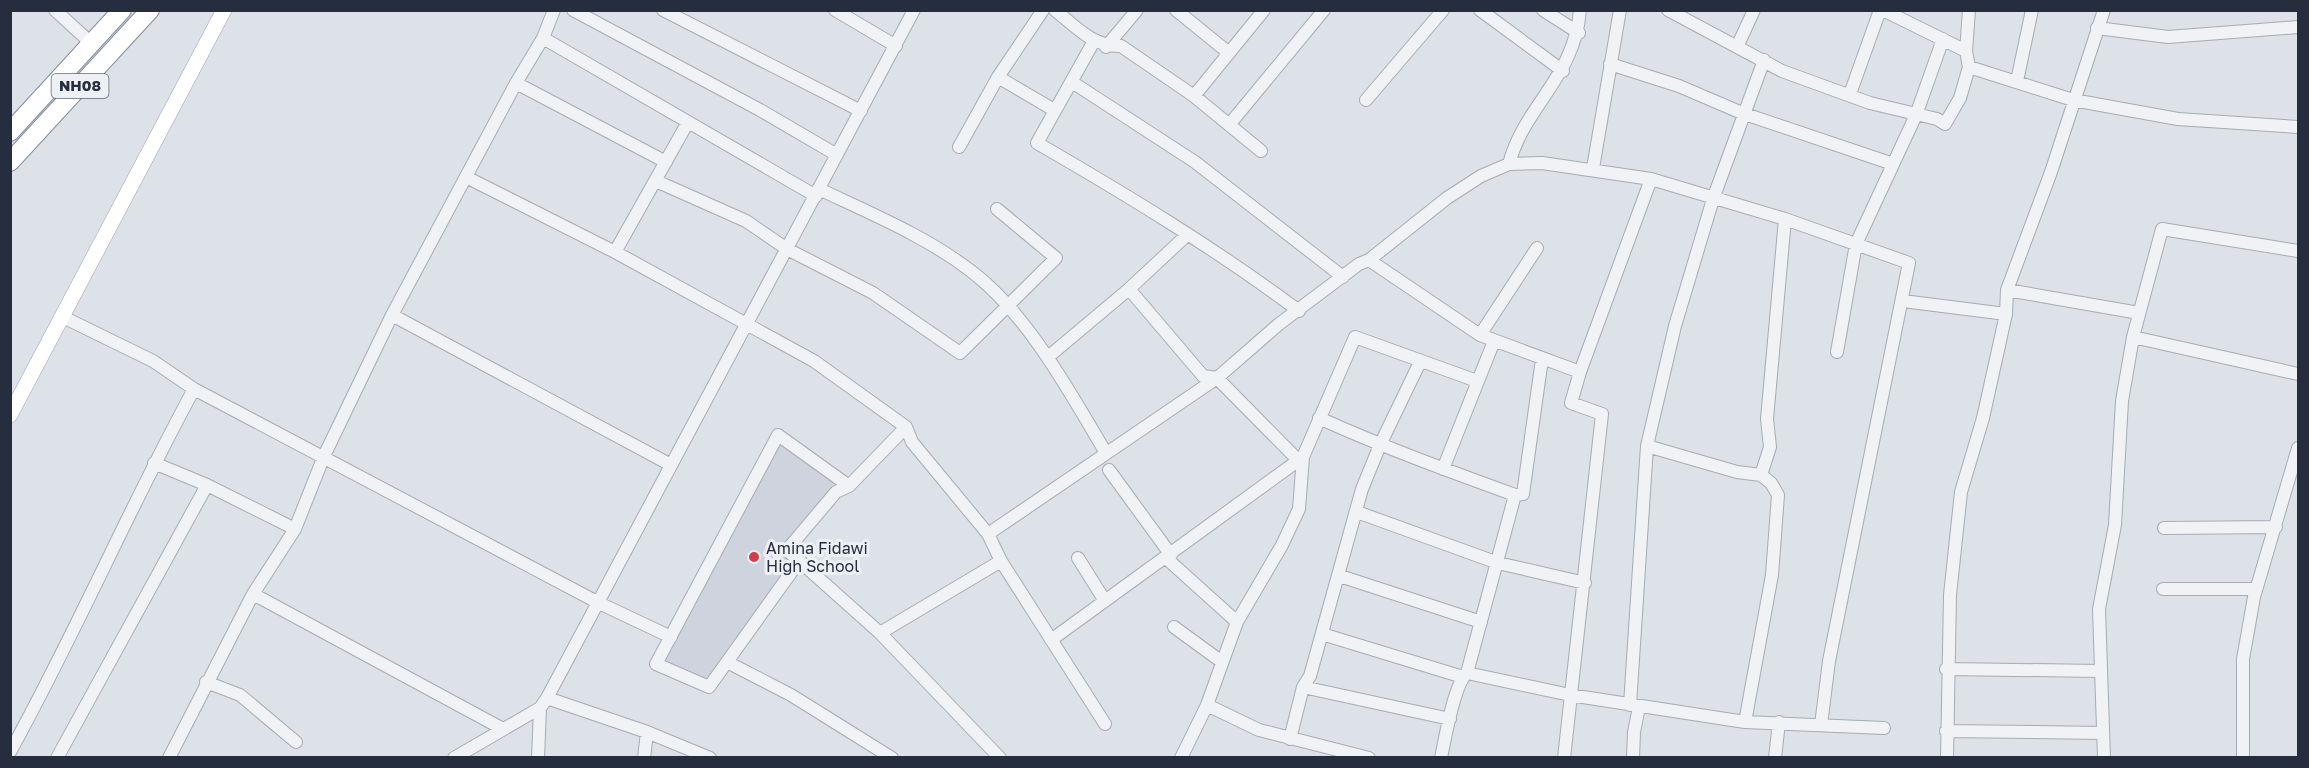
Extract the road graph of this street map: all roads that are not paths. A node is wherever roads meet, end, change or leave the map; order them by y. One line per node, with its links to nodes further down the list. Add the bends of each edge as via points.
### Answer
1 (55, 10): 34 (street)
2 (122, 10): 34 (highway, NH08)
3 (150, 10): 63 (highway, NH08)
4 (224, 10): 91 (main road)
5 (555, 10): 31 (street)
6 (573, 10): 62 (street)
7 (663, 10): 53 (street)
8 (835, 10): 35 (street)
9 (914, 10): 35 (street)
10 (1043, 10): 44 (street)
11 (1055, 10): 33 (street)
12 (1137, 10): 36 (street)
13 (1176, 10): 39 (street)
14 (1264, 10): 39 (street)
15 (1324, 10): 57 (street)
16 (1443, 10): 50 (street)
17 (1480, 10): 43 (street)
18 (1544, 10): 30 (street)
19 (1580, 10): 30 (street)
20 (1620, 10): 41 (street)
21 (1668, 10): 27 (street)
22 (1754, 10): 37 (street)
23 (1882, 10): 32 (street); 48 (street)
24 (1969, 10): 38 (street)
25 (2032, 10): 45 (street)
26 (2104, 10): 29 (street)
27 (1686, 14): 37 (street)
28 (2298, 27): 29 (street, via 2168,37)
29 (2097, 28): 51 (street)
30 (1579, 33): 43 (street)
31 (543, 38): 47 (street); 56 (street)
32 (1943, 39): 38 (street); 55 (street)
33 (1094, 41): 36 (street); 46 (street)
34 (92, 44): 59 (highway, NH08)
35 (896, 46): 53 (street)
36 (1106, 47): 49 (street, via 1121,46)
37 (1737, 47): 40 (street)
38 (1966, 51): 42 (street)
39 (1229, 53): 49 (street)
40 (1764, 60): 48 (street, via 1782,71); 54 (street)
41 (1610, 64): 54 (street, via 1679,86); 67 (street)
42 (1969, 67): 45 (street); 55 (street, via 1960,98 1945,124)
43 (1563, 71): 65 (street, via 1515,142)
44 (998, 77): 52 (street); 60 (street)
45 (2017, 81): 51 (street)
46 (1072, 82): 52 (street); 82 (street, via 1195,162)
47 (516, 83): 64 (street); 68 (street)
48 (1850, 94): 55 (street)
49 (1194, 96): 57 (street)
50 (1366, 100)
51 (2073, 100): 58 (street, via 2178,119); 84 (street)
52 (1054, 110): 75 (street, via 1037,143)
53 (861, 111): 62 (street)
54 (1742, 113): 66 (street); 72 (street)
55 (1916, 115): 66 (street)
56 (688, 122): 64 (street); 71 (street)
57 (1229, 125): 61 (street)
58 (2298, 127)
59 (10, 132)
60 (959, 147)
61 (1261, 151)
62 (837, 155): 71 (street)
63 (10, 162)
64 (666, 162): 70 (street)
65 (1509, 164): 67 (street); 81 (street, via 1447,198)
66 (1893, 164): 76 (street)
67 (1593, 168): 69 (street)
68 (466, 177): 80 (street); 90 (street)
69 (1652, 179): 72 (street); 100 (street)
70 (656, 180): 78 (street, via 746,221); 80 (street)
71 (818, 192): 78 (street); 86 (street, via 890,223 942,253 977,276)
72 (1713, 199): 74 (street); 109 (street)
73 (997, 209): 86 (street, via 1056,258)
74 (1785, 219): 76 (street); 118 (street, via 1767,419 1770,447)
75 (1188, 234): 83 (street); 87 (street)
76 (1856, 244): 85 (street, via 1909,263); 96 (street)
77 (1537, 248): 93 (street)
78 (787, 249): 86 (street, via 873,293 960,353); 92 (street)
79 (2298, 251): 88 (street, via 2162,229)
80 (615, 252): 92 (street)
81 (1369, 260): 82 (street); 93 (street)
82 (1343, 277): 87 (street)
83 (1129, 289): 97 (street); 102 (street, via 1203,376)
84 (2007, 290): 88 (street); 89 (street)
85 (1903, 301): 89 (street); 161 (street, via 1829,661)
86 (1007, 307): 97 (street)
87 (1299, 311): 102 (street)
88 (2139, 313): 94 (street)
89 (2006, 314): 148 (street, via 1983,418 1961,492)
90 (392, 315): 112 (street); 115 (street)
91 (63, 317): 104 (street, via 153,361); 105 (main road)
92 (748, 325): 107 (street, via 814,361); 115 (street)
93 (1480, 335): 95 (street)
94 (2133, 337): 101 (street); 149 (street, via 2122,401 2115,525 2099,609)
95 (1494, 341): 98 (street); 103 (street)
96 (1837, 352)
97 (1048, 357): 111 (street)
98 (1542, 359): 100 (street); 121 (street, via 1523,494)
99 (1420, 362): 103 (street); 106 (street, via 1355,337); 108 (street)
100 (1580, 372): 133 (street, via 1571,403 1602,414)
101 (2298, 374)
102 (1217, 378): 111 (street); 113 (street)
103 (1477, 381): 116 (street)
104 (194, 389): 112 (street); 114 (street)
105 (10, 415)
106 (1319, 418): 108 (street); 113 (street)
107 (906, 427): 120 (street); 126 (street, via 912,442)
108 (1380, 445): 116 (street); 122 (street)
109 (1647, 446): 118 (street, via 1737,472); 156 (street)
110 (2298, 448): 123 (street)
111 (1106, 453): 126 (street)
112 (324, 456): 125 (street); 138 (street)
113 (1300, 458): 127 (street); 139 (street, via 1299,509)
114 (154, 463): 119 (street); 169 (street, via 44,691)
115 (671, 465): 138 (street)
116 (1443, 469): 121 (street)
117 (1109, 470): 127 (street)
118 (1761, 475): 159 (street, via 1778,495 1772,575)
119 (207, 486): 125 (street); 171 (street)
120 (849, 486): 129 (street, via 836,492 787,550); 144 (street, via 778,435)
121 (1515, 495): 131 (street)
122 (1357, 512): 131 (street); 132 (street)
123 (2276, 527): 124 (street); 134 (street)
124 (2164, 528)
125 (295, 530): 136 (street)
126 (988, 534): 130 (street)
127 (1169, 556): 137 (street); 139 (street)
128 (1078, 558): 137 (street)
129 (800, 560): 142 (street); 146 (street)
130 (1001, 561): 142 (street); 145 (street)
131 (1498, 563): 133 (street); 140 (street)
132 (1340, 576): 140 (street); 143 (street)
133 (1585, 583): 153 (street)
134 (2256, 588): 135 (street); 186 (street, via 2243,659)
135 (2163, 589)
136 (253, 594): 151 (street); 163 (street)
137 (1105, 601): 145 (street)
138 (599, 603): 144 (street); 154 (street)
139 (1237, 622): 147 (street)
140 (1481, 622): 150 (street)
141 (1174, 627): 147 (street)
142 (880, 633): 177 (street)
143 (1322, 634): 150 (street); 152 (street)
144 (671, 637): 146 (street, via 656,664 709,687)
145 (1051, 640): 160 (street)
146 (727, 662): 176 (street, via 791,695)
147 (1222, 662): 155 (street)
148 (1946, 669): 149 (street); 164 (street)
149 (2101, 671): 166 (street)
150 (1465, 675): 153 (street); 157 (street)
151 (206, 682): 168 (street, via 240,695); 172 (street)
152 (1303, 687): 157 (street); 167 (street)
153 (1570, 695): 156 (street); 181 (street)
154 (543, 703): 163 (street); 165 (street); 170 (street)
155 (1207, 705): 167 (street, via 1259,730); 178 (street)
156 (1635, 706): 159 (street); 182 (street)
157 (1450, 719): 180 (street)
158 (1779, 722): 159 (street); 161 (street); 183 (street)
159 (1745, 723)
160 (1105, 724)
161 (1821, 725): 162 (street)
162 (1884, 728)
163 (503, 729): 173 (street)
164 (1947, 731): 166 (street); 184 (street)
165 (646, 732): 174 (street); 175 (street)
166 (2103, 733): 185 (street)
167 (1290, 739): 179 (street)
168 (296, 742)
169 (10, 752)
170 (541, 757)
171 (57, 758)
172 (169, 758)
173 (454, 758)
174 (644, 758)
175 (710, 758)
176 (892, 758)
177 (1000, 758)
178 (1181, 758)
179 (1369, 758)
180 (1441, 758)
181 (1564, 758)
182 (1633, 758)
183 (1775, 758)
184 (1947, 758)
185 (2104, 758)
186 (2243, 758)

